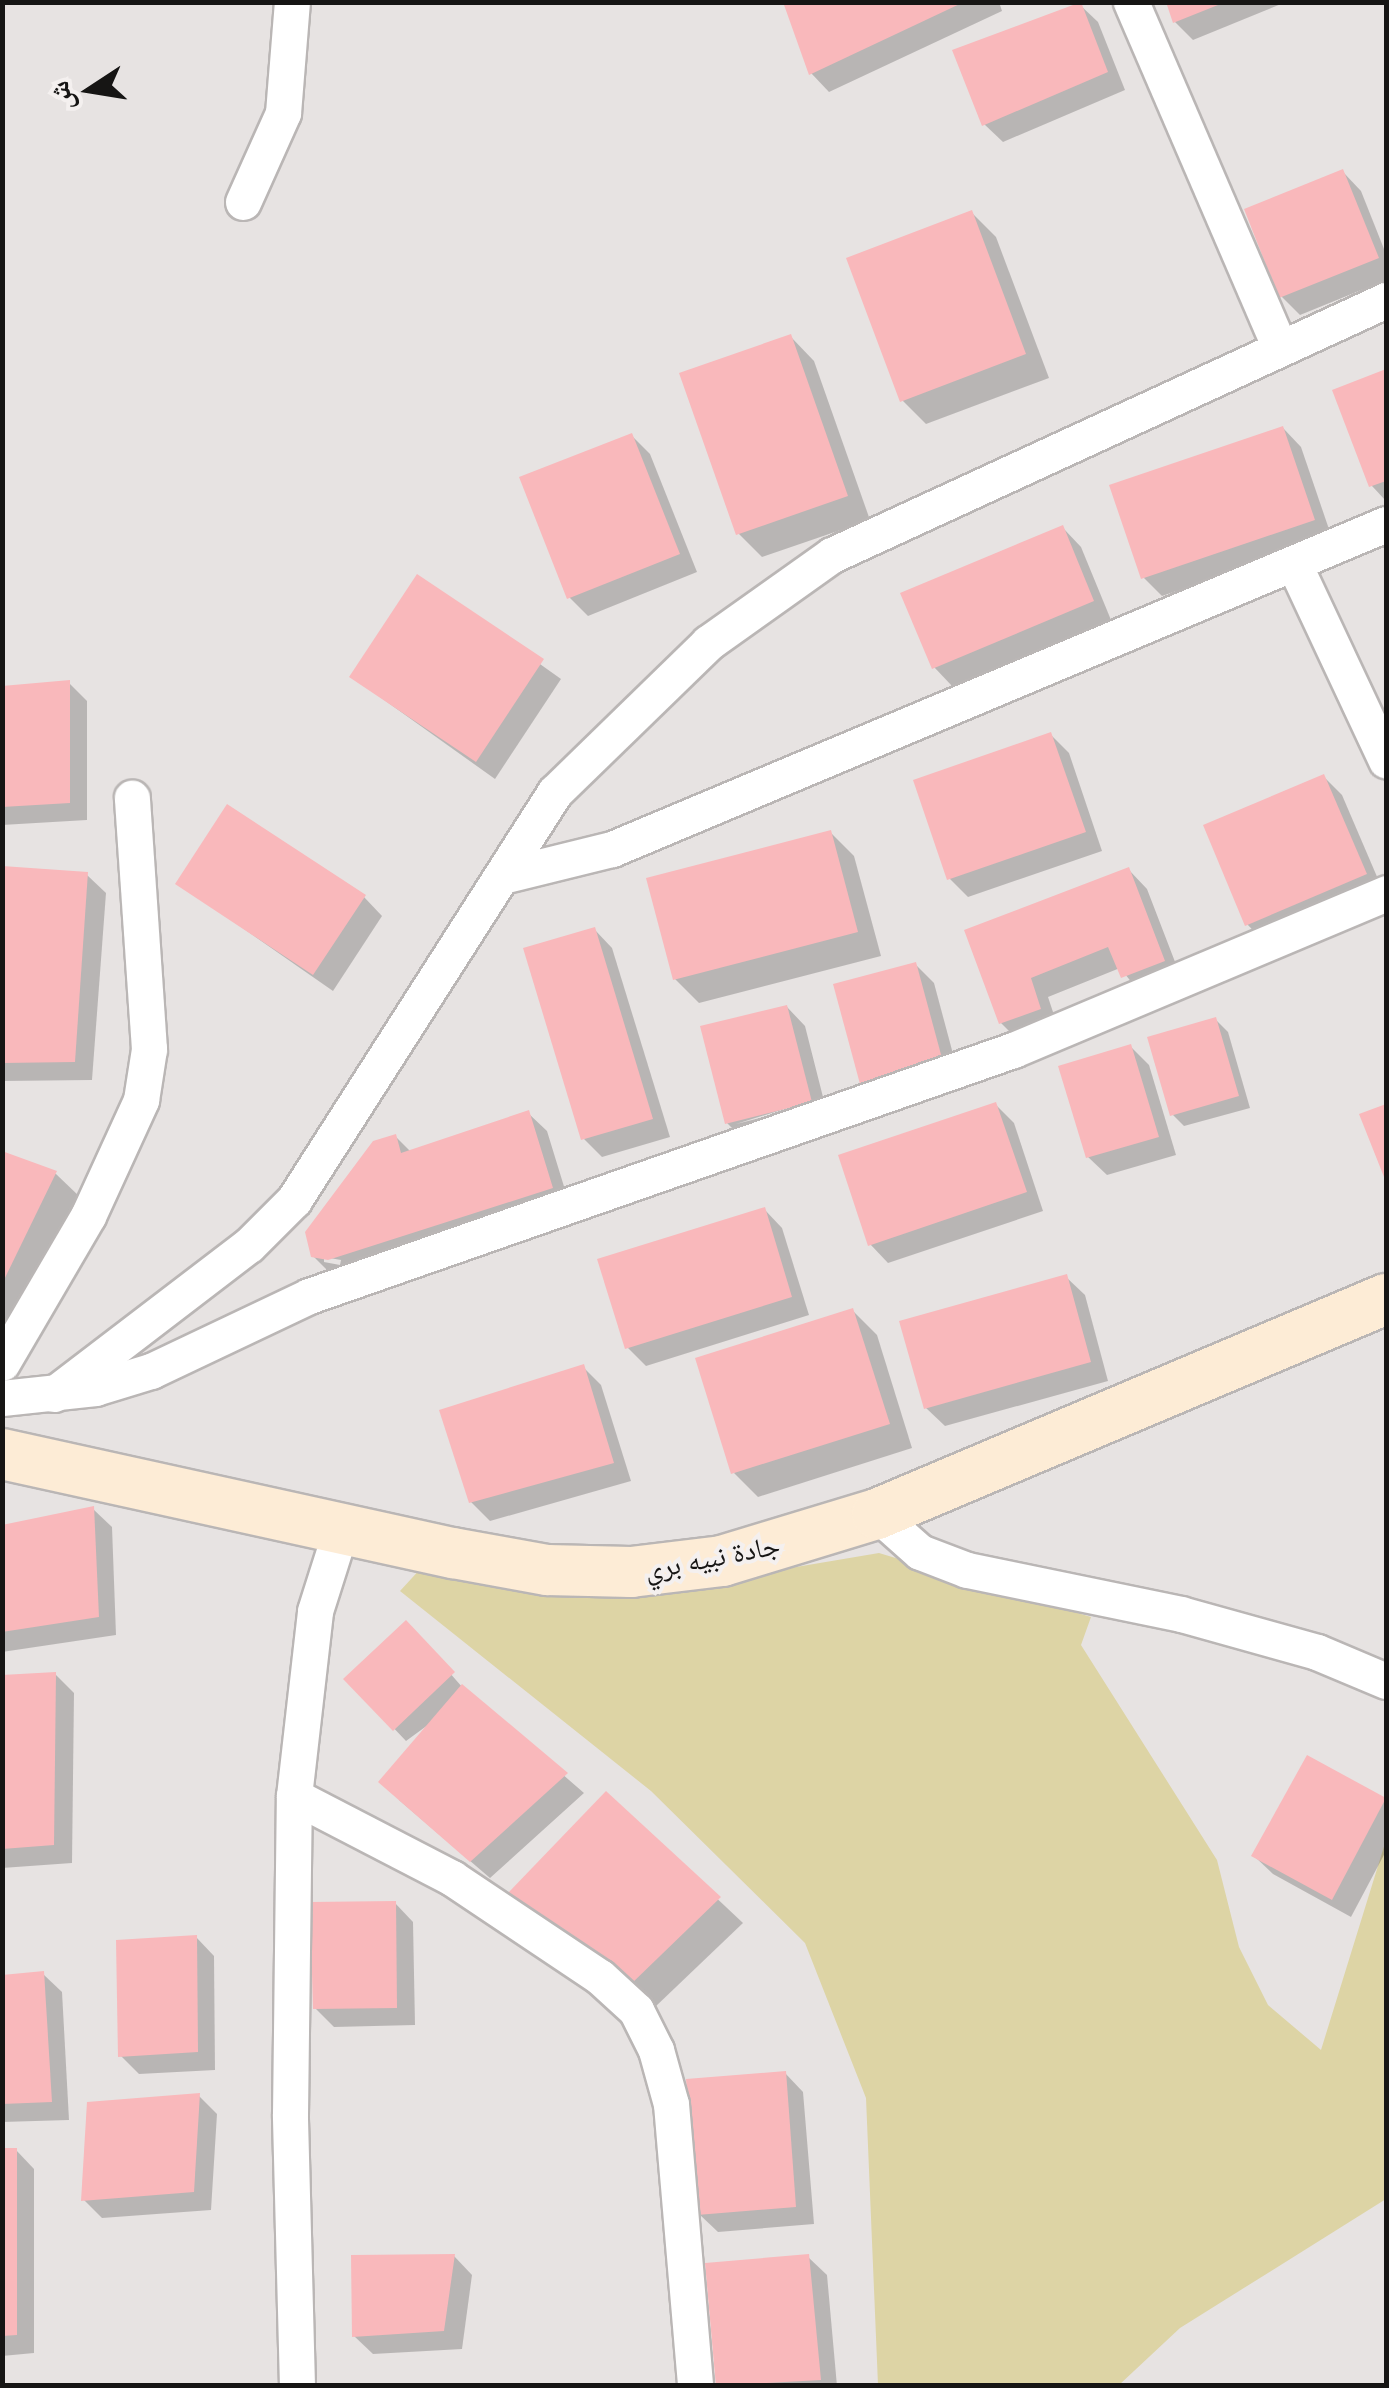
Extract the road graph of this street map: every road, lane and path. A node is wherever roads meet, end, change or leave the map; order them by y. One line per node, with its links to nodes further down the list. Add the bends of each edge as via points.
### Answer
1 (292, 2): 3 (street, via 284,113)
2 (1131, 2): 5 (street)
3 (243, 202)
4 (1386, 300): 5 (street)
5 (1280, 345): 10 (street, via 915,513 773,592 591,752 555,792)
6 (1386, 524): 7 (street)
7 (1294, 564): 8 (street); 10 (street, via 612,848)
8 (1386, 760)
9 (132, 798): 13 (street, via 149,1050 141,1100 88,1216)
10 (506, 876): 14 (street, via 294,1200 236,1255)
11 (1386, 893): 14 (street, via 1014,1050 309,1296 152,1370)
12 (1386, 1299): 17 (street, جادة نبيه بري)
13 (2, 1363)
14 (54, 1394): 15 (street)
15 (2, 1398)
16 (2, 1454): 18 (street, جادة نبيه بري)
17 (877, 1514): 18 (street, جادة نبيه بري, via 722,1561 631,1572 547,1570); 19 (street, via 920,1552 967,1570 1181,1614 1317,1652)
18 (341, 1529): 20 (street, via 315,1611)
19 (1386, 1681)
20 (294, 1796): 21 (street, via 290,2114); 22 (street, via 452,1878 600,1978 636,2010 656,2050 670,2104)
21 (297, 2386)
22 (695, 2386)

